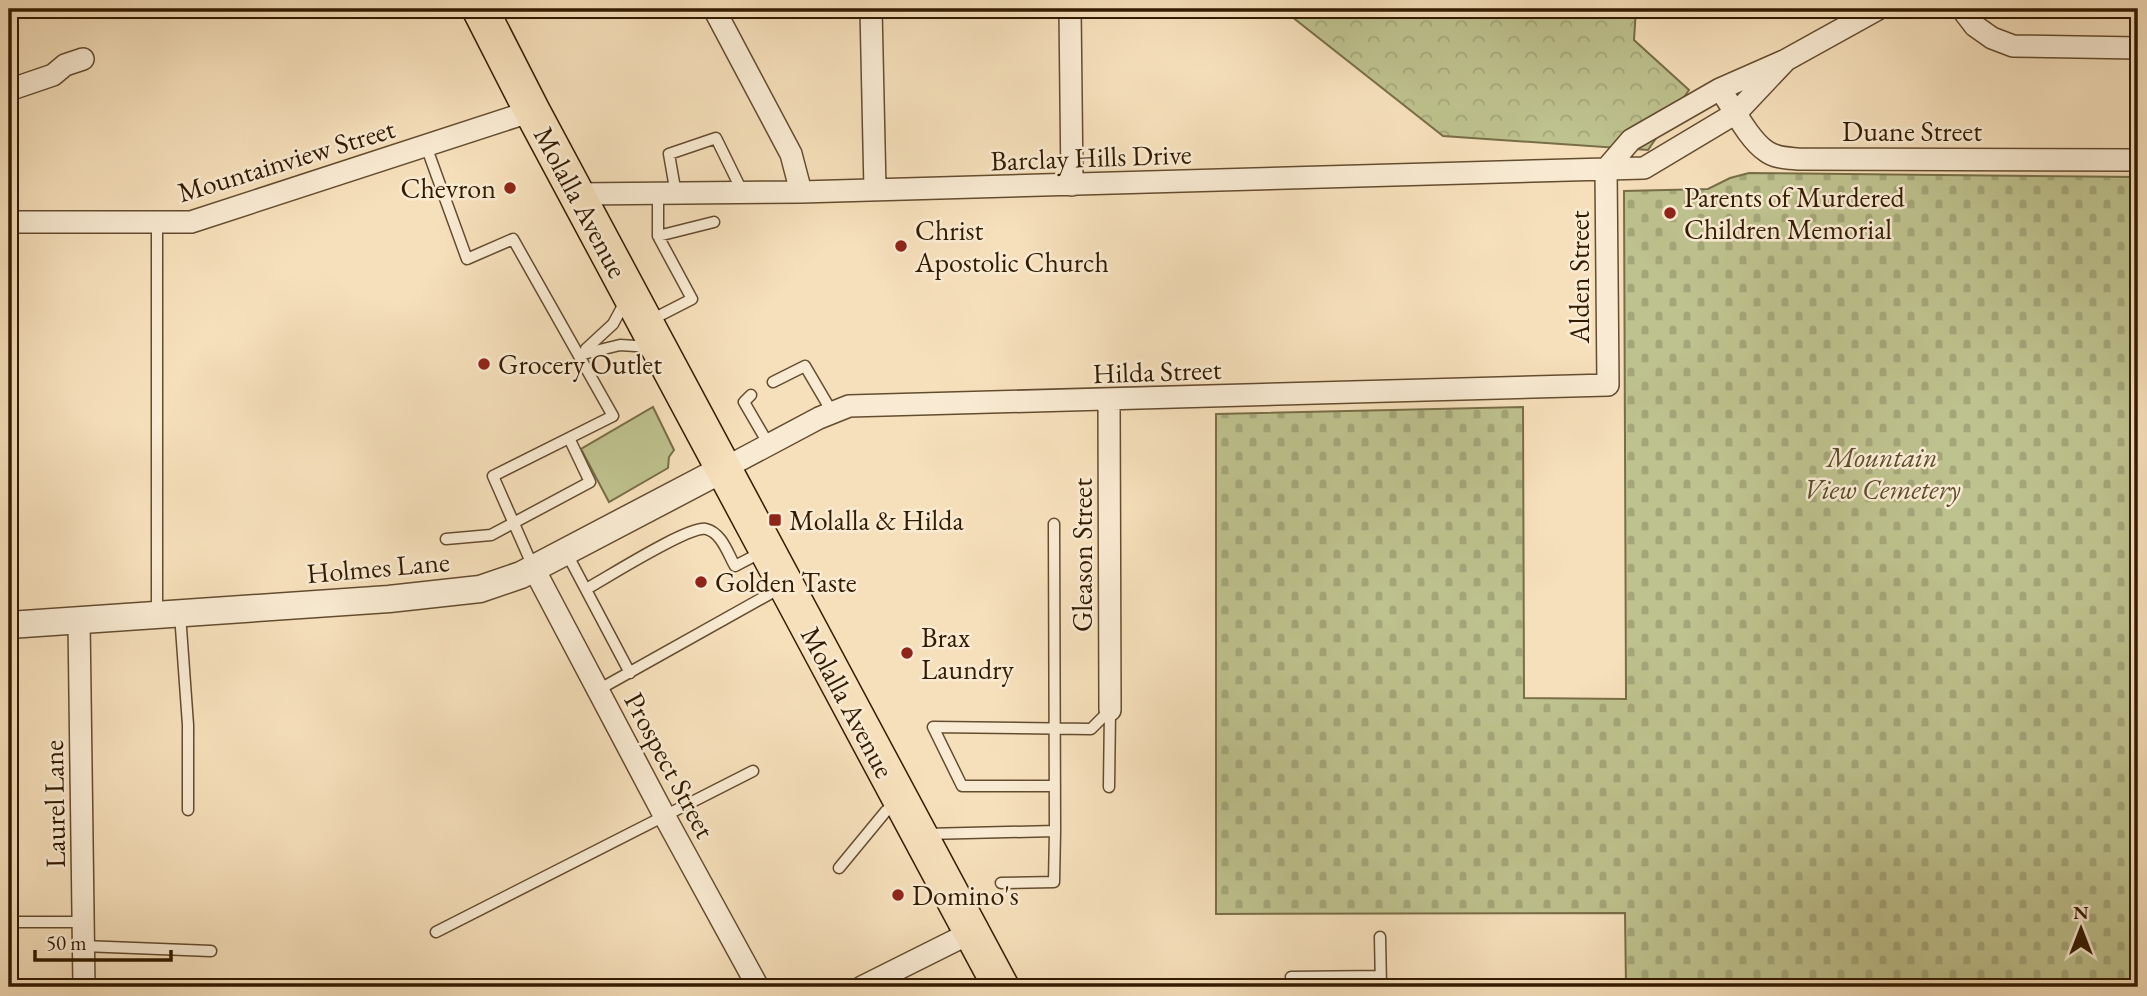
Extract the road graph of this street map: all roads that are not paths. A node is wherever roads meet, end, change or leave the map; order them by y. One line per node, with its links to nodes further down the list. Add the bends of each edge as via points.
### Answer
1 (480, 9): 12 (main road, Molalla Avenue)
2 (714, 9): 19 (street, via 791,154)
3 (871, 9): 18 (street)
4 (1070, 9): 17 (street)
5 (1878, 9): 9 (street, Barclay Hills Drive)
6 (1962, 9): 7 (street, via 1983,32 2013,46)
7 (2138, 48)
8 (83, 59): 11 (street)
9 (1786, 60): 10 (street, Barclay Hills Drive); 13 (street, Barclay Hills Drive)
10 (1720, 89): 13 (street, Duane Street); 16 (street, Barclay Hills Drive, via 1631,140)
11 (9, 90)
12 (532, 111): 14 (street, Mountainview Street); 21 (main road, Molalla Avenue)
13 (1737, 113): 15 (street, Duane Street, via 1765,151 1777,157); 16 (street, Barclay Hills Drive, via 1644,168)
14 (426, 146): 25 (street, Mountainview Street, via 204,219); 29 (lane, via 467,259 513,239)
15 (2138, 160)
16 (1606, 169): 17 (street, Barclay Hills Drive); 31 (street, Alden Street)
17 (1072, 185): 18 (street, Barclay Hills Drive)
18 (875, 190): 19 (street, Barclay Hills Drive)
19 (801, 192): 20 (street, Barclay Hills Drive)
20 (743, 193): 22 (street, Barclay Hills Drive); 22 (lane, via 716,138 669,154)
21 (577, 194): 22 (street, Barclay Hills Drive); 27 (main road, Molalla Avenue)
22 (667, 194): 26 (lane)
23 (9, 222): 25 (street, Mountainview Street)
24 (714, 222): 26 (lane)
25 (157, 224): 46 (lane)
26 (658, 236): 28 (lane, via 692,299)
27 (629, 292): 28 (main road, Molalla Avenue); 29 (lane, via 613,324)
28 (652, 336): 29 (lane); 37 (main road, Molalla Avenue)
29 (579, 355): 35 (lane, via 613,416)
30 (774, 382): 34 (lane, via 806,366)
31 (1608, 385): 33 (street, Hilda Street)
32 (751, 395): 36 (lane, via 744,402)
33 (1109, 400): 34 (street, Hilda Street, via 855,406); 51 (street, Gleason Street)
34 (832, 412): 36 (street, Hilda Street)
35 (569, 438): 39 (lane, via 590,482); 39 (lane, via 493,476)
36 (769, 445): 37 (street, Hilda Street)
37 (723, 469): 41 (main road, Molalla Avenue); 42 (street, Holmes Lane)
38 (1054, 524): 52 (lane)
39 (513, 525): 40 (lane, via 491,535); 43 (lane)
40 (446, 539)
41 (767, 549): 44 (main road, Molalla Avenue); 45 (lane, via 735,566 719,537 706,529 696,530)
42 (566, 552): 43 (street, Holmes Lane); 45 (lane)
43 (534, 569): 46 (street, Holmes Lane, via 461,593); 50 (street, Prospect Street)
44 (786, 585): 49 (lane); 56 (main road, Molalla Avenue)
45 (586, 589): 49 (lane)
46 (169, 615): 47 (street, Holmes Lane); 57 (lane, via 188,725)
47 (79, 621): 48 (street, Holmes Lane); 64 (street, Laurel Lane)
48 (9, 625)
49 (630, 673): 50 (lane)
50 (598, 690): 58 (street, Prospect Street)
51 (1110, 710): 52 (lane, via 1091,729); 55 (lane)
52 (1055, 729): 54 (lane); 54 (lane, via 933,727 962,786)
53 (753, 771): 58 (lane)
54 (1055, 786): 59 (lane)
55 (1109, 787)
56 (902, 802): 60 (main road, Molalla Avenue); 61 (lane, via 886,811)
57 (188, 810)
58 (665, 817): 65 (lane); 73 (street, Prospect Street)
59 (1055, 831): 60 (lane); 62 (lane, via 1054,882)
60 (919, 834): 66 (main road, Molalla Avenue)
61 (839, 868)
62 (1001, 883)
63 (9, 922): 64 (lane)
64 (83, 922): 68 (street, Laurel Lane)
65 (436, 932)
66 (972, 932): 74 (street); 75 (main road, Molalla Avenue)
67 (1380, 937): 71 (lane)
68 (83, 946): 69 (lane); 72 (street, Laurel Lane)
69 (211, 951)
70 (1290, 977): 71 (lane)
71 (1380, 982)
72 (84, 987)
73 (758, 987)
74 (863, 987)
75 (1001, 987)

